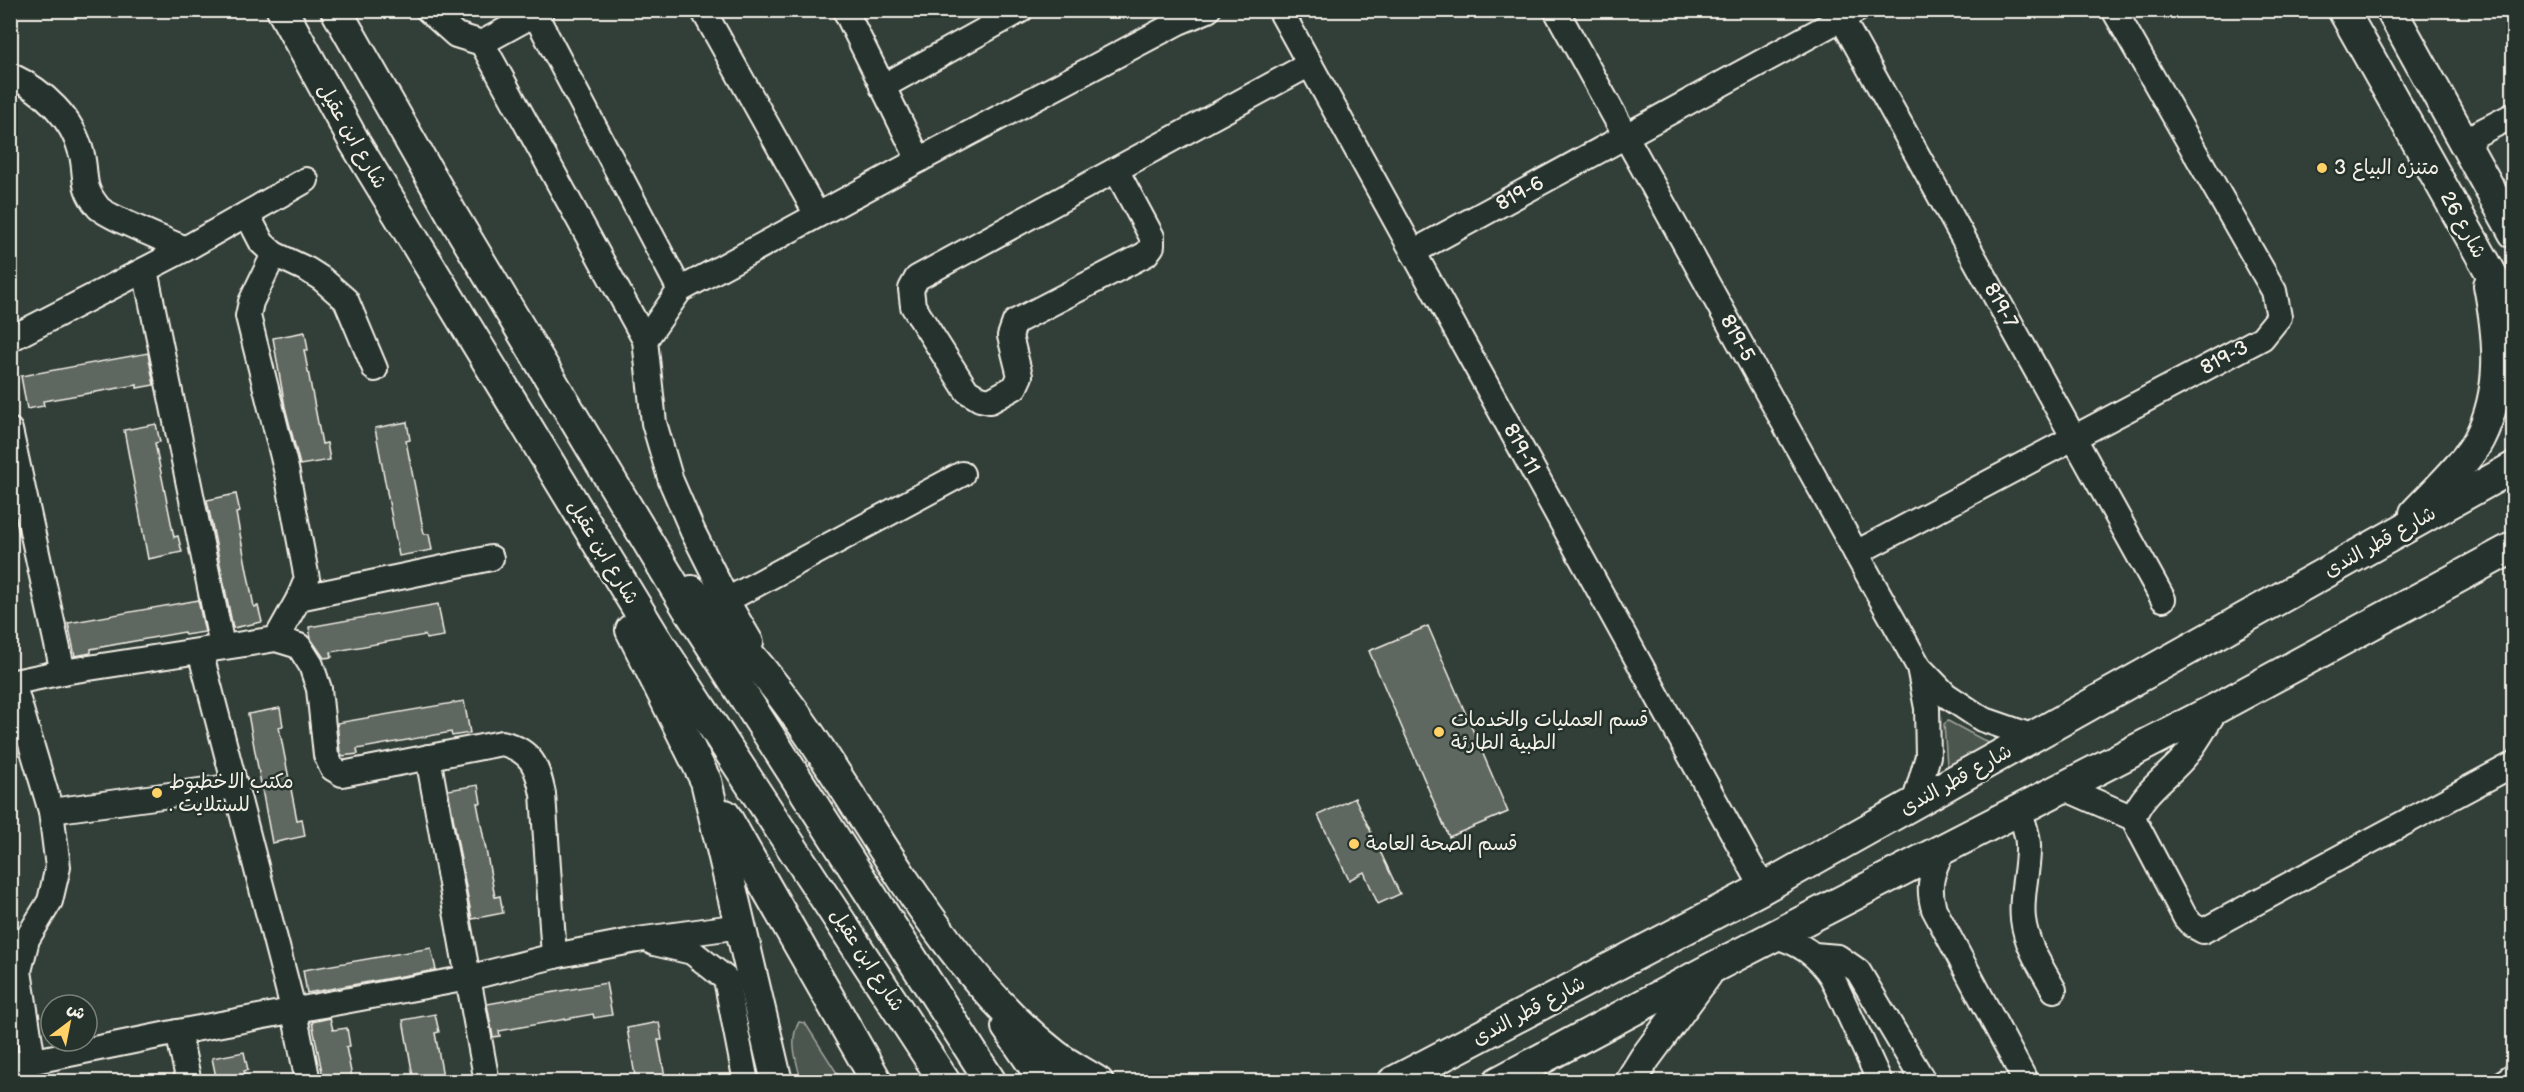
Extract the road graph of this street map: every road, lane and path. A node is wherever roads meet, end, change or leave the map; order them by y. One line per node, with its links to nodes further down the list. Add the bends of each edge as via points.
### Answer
1 (277, 10): 17 (main road)
2 (282, 10): 17 (main road, شارع ابن عقيل)
3 (336, 10): 49 (main road, شارع ابن عقيل)
4 (428, 10): 18 (street, via 456,35)
5 (703, 10): 29 (street)
6 (845, 10): 21 (street)
7 (1021, 10): 21 (street)
8 (1208, 10): 16 (street)
9 (1280, 10): 19 (street, 819-11)
10 (1557, 10): 23 (street, 819-5)
11 (2114, 10): 42 (street, 819-3, via 2274,291 2278,317 2262,338)
12 (2343, 10): 34 (main road, شارع 26)
13 (2391, 10): 24 (main road, شارع 26)
14 (538, 12): 18 (street); 36 (street)
15 (1845, 14): 23 (street, 819-6); 42 (street, 819-7)
16 (1171, 20): 25 (street)
17 (297, 37): 44 (main road, شارع ابن عقيل, via 355,143)
18 (482, 43): 39 (street)
19 (1310, 64): 26 (street); 32 (street, 819-11)
20 (10, 75): 31 (street, via 40,93 69,124 82,157 84,186 99,209)
21 (882, 87): 25 (street)
22 (2514, 115): 24 (street)
23 (1626, 137): 32 (street, 819-6); 48 (street, 819-5)
24 (2463, 141): 30 (main road, شارع 26)
25 (918, 160): 29 (street)
26 (1116, 170): 26 (street, via 917,278 911,289 913,306 967,391 990,401 1015,387 1020,376 1010,336 1015,322 1146,254 1152,246 1152,237)
27 (306, 180): 28 (street)
28 (247, 214): 31 (street); 33 (street, via 262,243)
29 (817, 215): 36 (street)
30 (2514, 233)
31 (185, 249): 35 (street)
32 (1413, 252): 72 (street, 819-11)
33 (274, 254): 40 (street, via 308,270 346,300); 51 (street, via 248,316 304,559 307,579)
34 (2485, 265): 37 (main road, شارع 26); 46 (main road, via 2495,319 2498,374 2491,409 2478,441)
35 (145, 270): 38 (street); 55 (street)
36 (680, 290): 39 (street)
37 (2514, 314)
38 (10, 339)
39 (645, 340): 53 (street, via 654,423 670,481)
40 (375, 369)
41 (10, 430): 57 (street)
42 (2074, 438): 48 (street, 819-3); 52 (street, 819-7)
43 (2514, 467): 46 (main road, شارع قطر الندى)
44 (552, 468): 64 (main road); 92 (main road, شارع ابن عقيل, via 656,639)
45 (962, 474): 53 (street)
46 (2397, 533): 61 (main road, شارع قطر الندى)
47 (2514, 546): 60 (main road)
48 (1856, 553): 56 (street, 819-5)
49 (654, 554): 59 (main road, via 711,611); 93 (main road, شارع ابن عقيل)
50 (491, 558): 51 (street)
51 (299, 598): 54 (street)
52 (2163, 599)
53 (727, 600): 59 (street)
54 (276, 639): 55 (street); 62 (street, via 298,646 311,665 319,689 326,755 332,768 342,774)
55 (211, 649): 57 (street); 65 (street)
56 (1919, 667): 61 (street, 819-5, via 1946,695 1982,719); 67 (street, 819-5, via 1927,708 1928,756)
57 (63, 672): 58 (street)
58 (12, 683): 69 (street)
59 (788, 703): 76 (main road)
60 (2217, 708): 66 (main road); 70 (street, via 2188,753 2146,795)
61 (2034, 737): 67 (main road, شارع قطر الندى)
62 (428, 757): 78 (street, via 502,742 519,747 537,768 543,794); 80 (street)
63 (2514, 764): 70 (street, via 2203,931 2185,917)
64 (706, 781): 73 (main road); 91 (main road)
65 (236, 786): 69 (street); 82 (street)
66 (2062, 787): 68 (main road); 70 (street)
67 (1914, 804): 72 (main road, شارع قطر الندى)
68 (2019, 809): 71 (main road); 81 (street, via 2028,843 2023,920 2031,949)
69 (51, 811): 84 (street, via 58,867 50,901 27,939 19,971)
70 (2133, 818)
71 (1943, 850): 74 (main road); 101 (street, via 1931,879 1934,909)
72 (1763, 888): 96 (main road, شارع قطر الندى)
73 (741, 926): 75 (street); 90 (main road)
74 (1775, 936): 77 (street); 79 (main road)
75 (637, 940): 78 (street); 89 (street, via 692,952 726,979)
76 (954, 953): 94 (main road); 95 (main road, via 1021,1025 1057,1056)
77 (1814, 955): 99 (street, via 1832,977); 100 (street, via 1838,957 1858,971)
78 (554, 956): 80 (street)
79 (1712, 968): 97 (main road); 98 (main road)
80 (468, 978): 82 (street); 88 (street)
81 (2054, 990)
82 (294, 1011): 83 (street); 87 (street)
83 (178, 1032): 84 (street); 86 (street)
84 (22, 1064)
85 (2514, 1076): 102 (street)
86 (189, 1082)
87 (308, 1082)
88 (487, 1082)
89 (746, 1082)
90 (777, 1082)
91 (877, 1082)
92 (945, 1082)
93 (991, 1082)
94 (1045, 1082)
95 (1098, 1082)
96 (1393, 1082)
97 (1498, 1082)
98 (1630, 1082)
99 (1880, 1082)
100 (1924, 1082)
101 (2026, 1082)
102 (2504, 1082)

